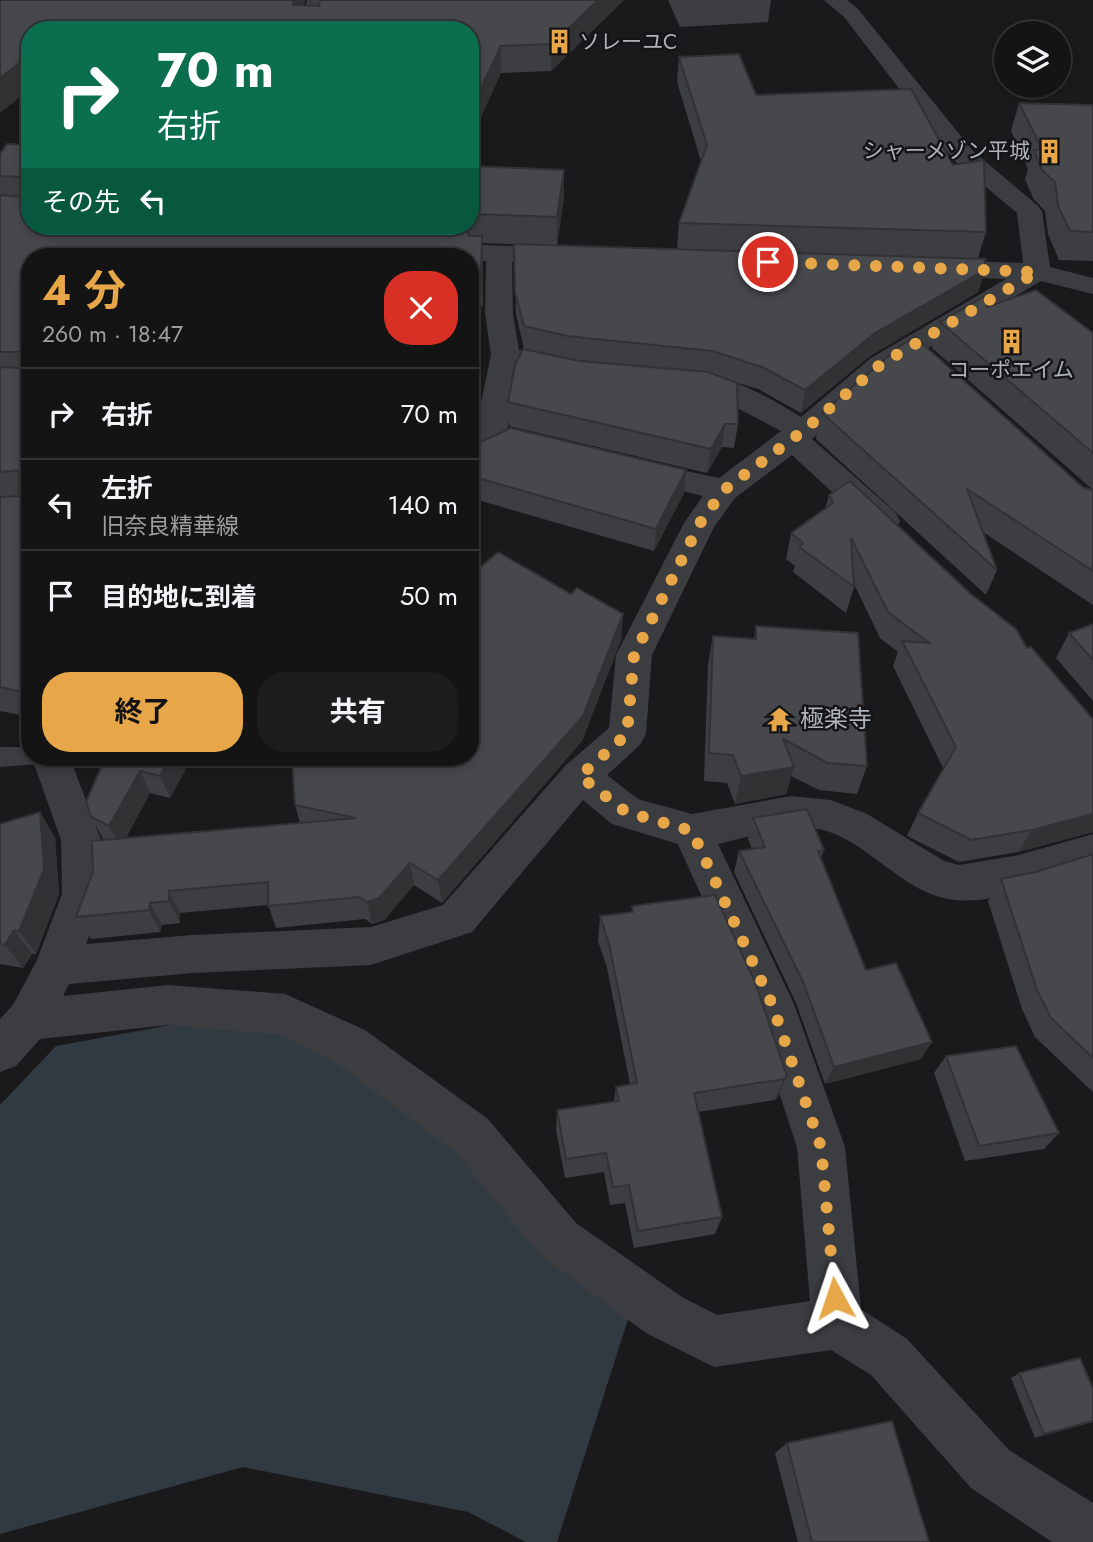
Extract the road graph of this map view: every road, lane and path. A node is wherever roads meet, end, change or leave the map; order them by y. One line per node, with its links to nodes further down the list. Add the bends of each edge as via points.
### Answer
1 (317, 0): 3 (street)
2 (834, 0): 8 (street, via 850,13 964,156 1028,211)
3 (312, 21)
4 (479, 253): 5 (street)
5 (499, 254): 6 (street); 10 (street, via 499,314)
6 (589, 256)
7 (908, 267): 8 (street)
8 (1037, 272): 9 (street); 13 (street, via 922,358 881,364)
9 (1093, 286)
10 (505, 355): 11 (street, via 566,373); 15 (street, via 490,431)
11 (590, 375)
12 (653, 381): 13 (street, via 707,384 735,393)
13 (797, 435): 17 (street); 18 (street)
14 (523, 439): 15 (street)
15 (481, 447)
16 (600, 460): 17 (street)
17 (724, 490): 22 (street, via 700,523 634,655 627,734)
18 (905, 541)
19 (0, 757): 20 (lane)
20 (21, 757)
21 (53, 766): 25 (street, via 81,840 83,894)
22 (580, 776): 23 (street, via 626,812); 25 (street, via 457,919 371,946)
23 (692, 831): 24 (street, via 817,812 848,822 949,882 1003,877); 27 (street, via 772,1004 821,1147)
24 (1093, 851)
25 (56, 966): 26 (street)
26 (14, 1035): 27 (street, via 168,1005 285,1016 349,1045 471,1135 559,1240 664,1315 714,1341)
27 (837, 1323): 28 (street, via 889,1357 990,1469)
28 (1093, 1540)

